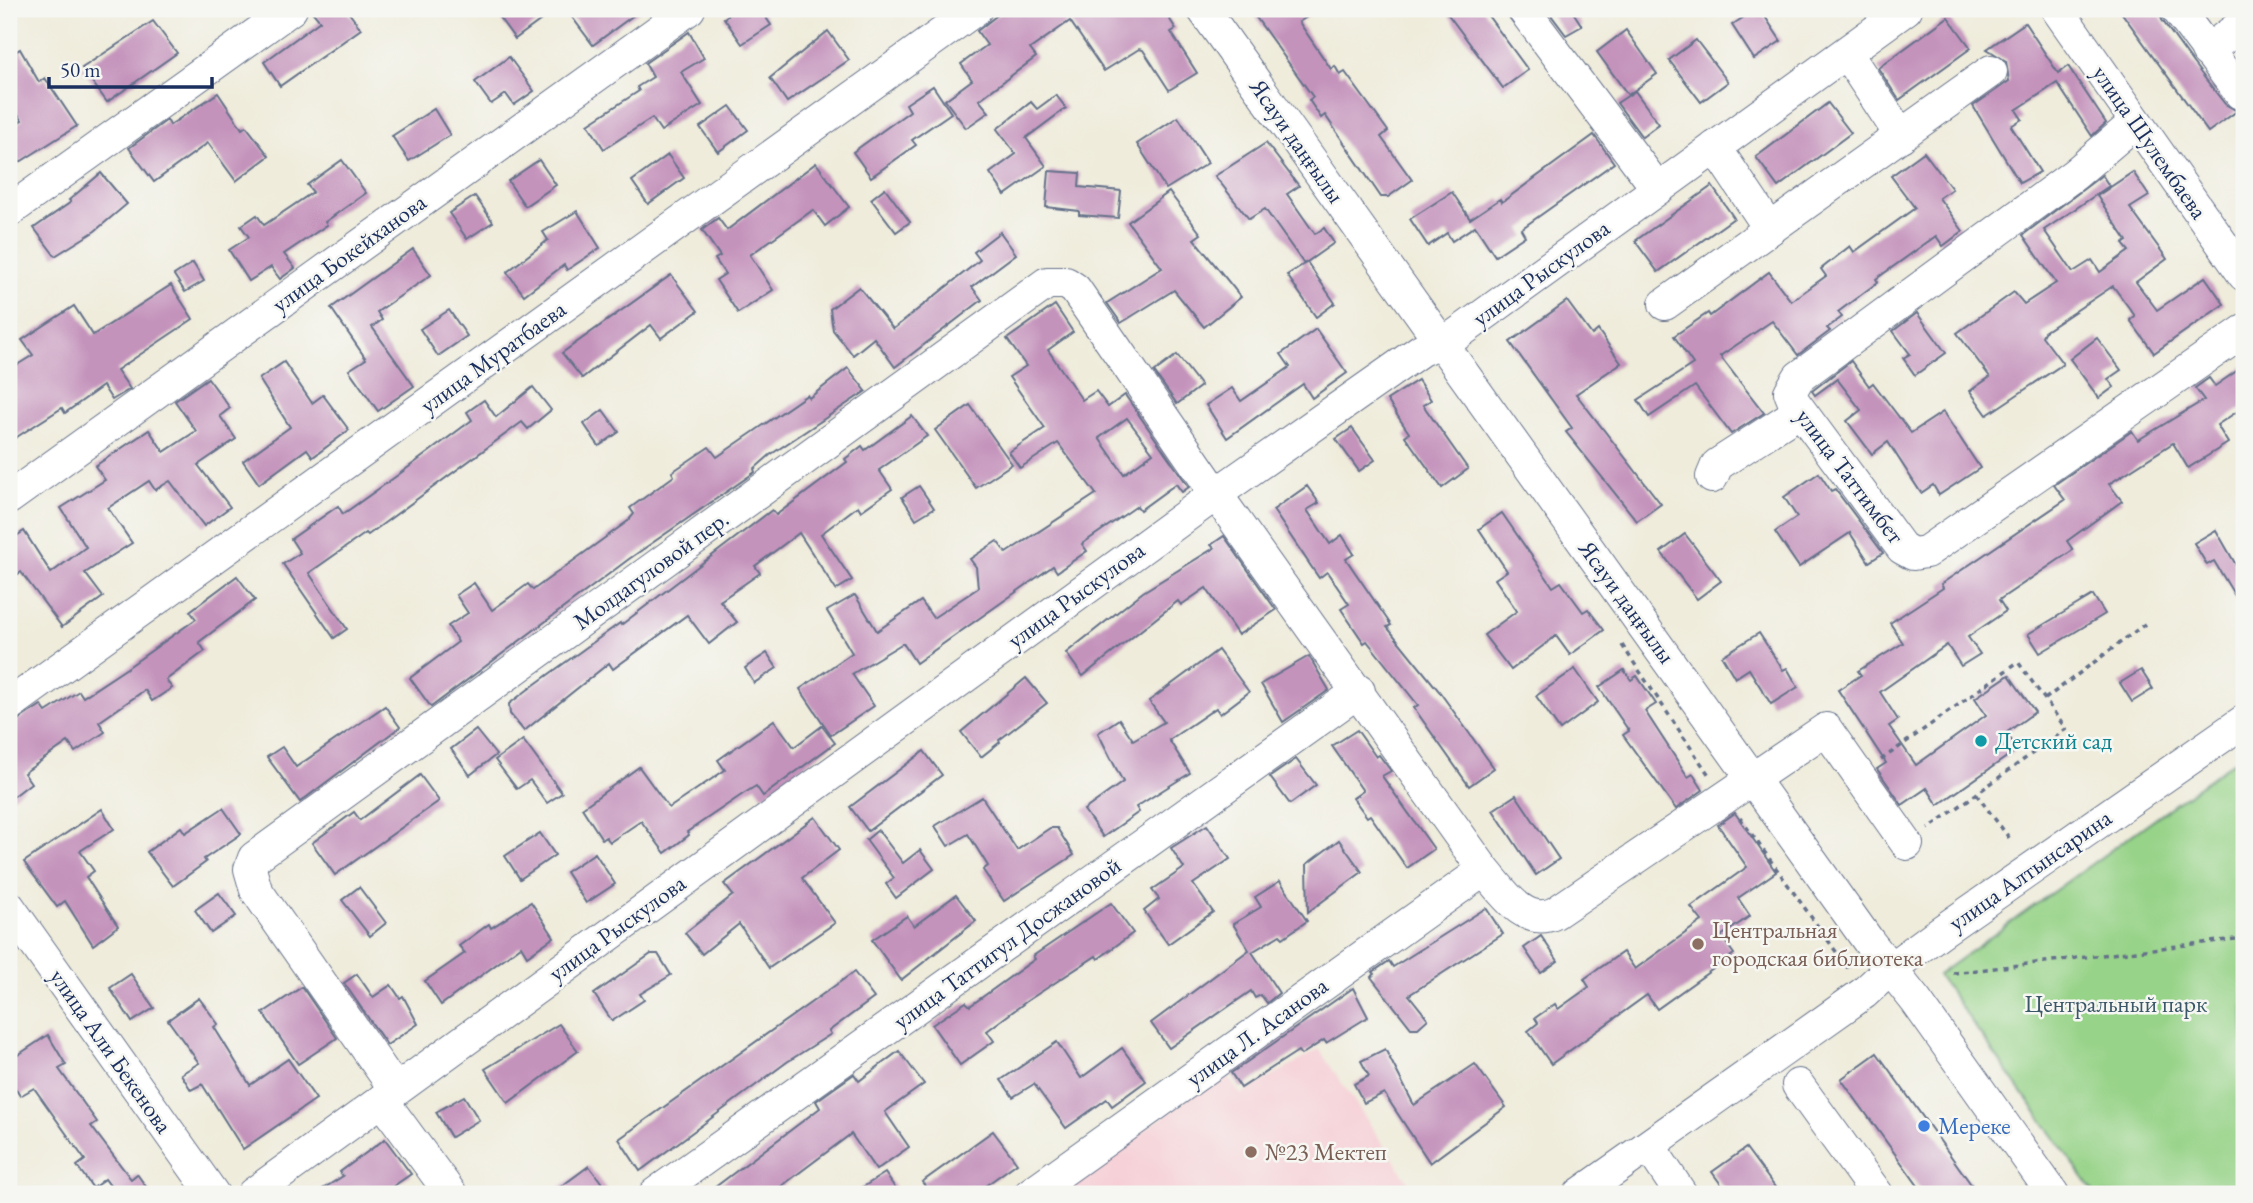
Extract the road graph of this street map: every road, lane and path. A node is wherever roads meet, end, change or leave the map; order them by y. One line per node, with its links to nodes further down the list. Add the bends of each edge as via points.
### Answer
1 (291, 9): 18 (street)
2 (689, 9): 27 (street, улица Бокейханова)
3 (976, 9): 31 (street, улица Муратбаева)
4 (1203, 9): 23 (street, Ясауи даңғылы)
5 (1523, 9): 17 (street)
6 (1906, 9): 11 (street, улица Рыскулова)
7 (2177, 9): 10 (street)
8 (2059, 10): 14 (street, улица Шулембаева)
9 (2244, 23): 10 (street)
10 (2207, 51): 13 (street)
11 (1847, 54): 15 (street); 16 (street, улица Рыскулова)
12 (1991, 71): 15 (street)
13 (2240, 93)
14 (2136, 122): 20 (street, улица Шулембаева); 24 (street, улица Таттимбет, via 2075,174 1799,377 1790,392)
15 (1901, 136): 19 (street)
16 (1715, 147): 17 (street, улица Рыскулова); 19 (street)
17 (1657, 188): 23 (street, улица Рыскулова, via 1474,322)
18 (9, 211)
19 (1770, 229): 21 (street)
20 (2244, 275)
21 (1665, 304)
22 (2244, 331): 24 (street, улица Таттимбет, via 1926,552 1913,554 1902,548)
23 (1438, 340): 26 (street, улица Рыскулова); 34 (street, Ясауи даңғылы)
24 (1800, 411): 25 (street, via 1717,465)
25 (1712, 477)
26 (1216, 494): 29 (street); 44 (street, улица Рыскулова); 44 (street, Молдагуловой пер., via 1075,289 1066,283 1042,285 263,849 250,869 256,890)
27 (9, 498)
28 (2149, 621): 30 (path)
29 (1359, 691): 38 (street); 49 (street, улица Таттигул Досжановой)
30 (2045, 699): 33 (path, via 2018,662); 35 (path, via 2066,729)
31 (9, 705)
32 (2244, 722): 41 (street, улица Алтынсарина)
33 (1859, 776): 34 (street, via 1826,729); 37 (street)
34 (1755, 779): 38 (street, via 1546,917 1526,914); 41 (street, Ясауи даңғылы)
35 (1976, 794): 36 (path); 37 (path)
36 (2010, 839)
37 (1907, 844)
38 (1484, 870): 50 (street, улица Л. Асанова)
39 (9, 907): 46 (street, улица Али Бекенова)
40 (2244, 938): 42 (path)
41 (1890, 969): 45 (street, улица Алтынсарина, via 1864,993); 54 (street, Ясауи даңғылы)
42 (1953, 973)
43 (1798, 1085): 53 (street)
44 (389, 1094): 47 (street, улица Рыскулова); 48 (street)
45 (1649, 1146): 51 (street, улица Алтынсарина); 52 (street)
46 (213, 1194)
47 (253, 1194)
48 (451, 1194)
49 (655, 1194)
50 (1030, 1194)
51 (1580, 1194)
52 (1681, 1194)
53 (1877, 1194)
54 (2053, 1194)

